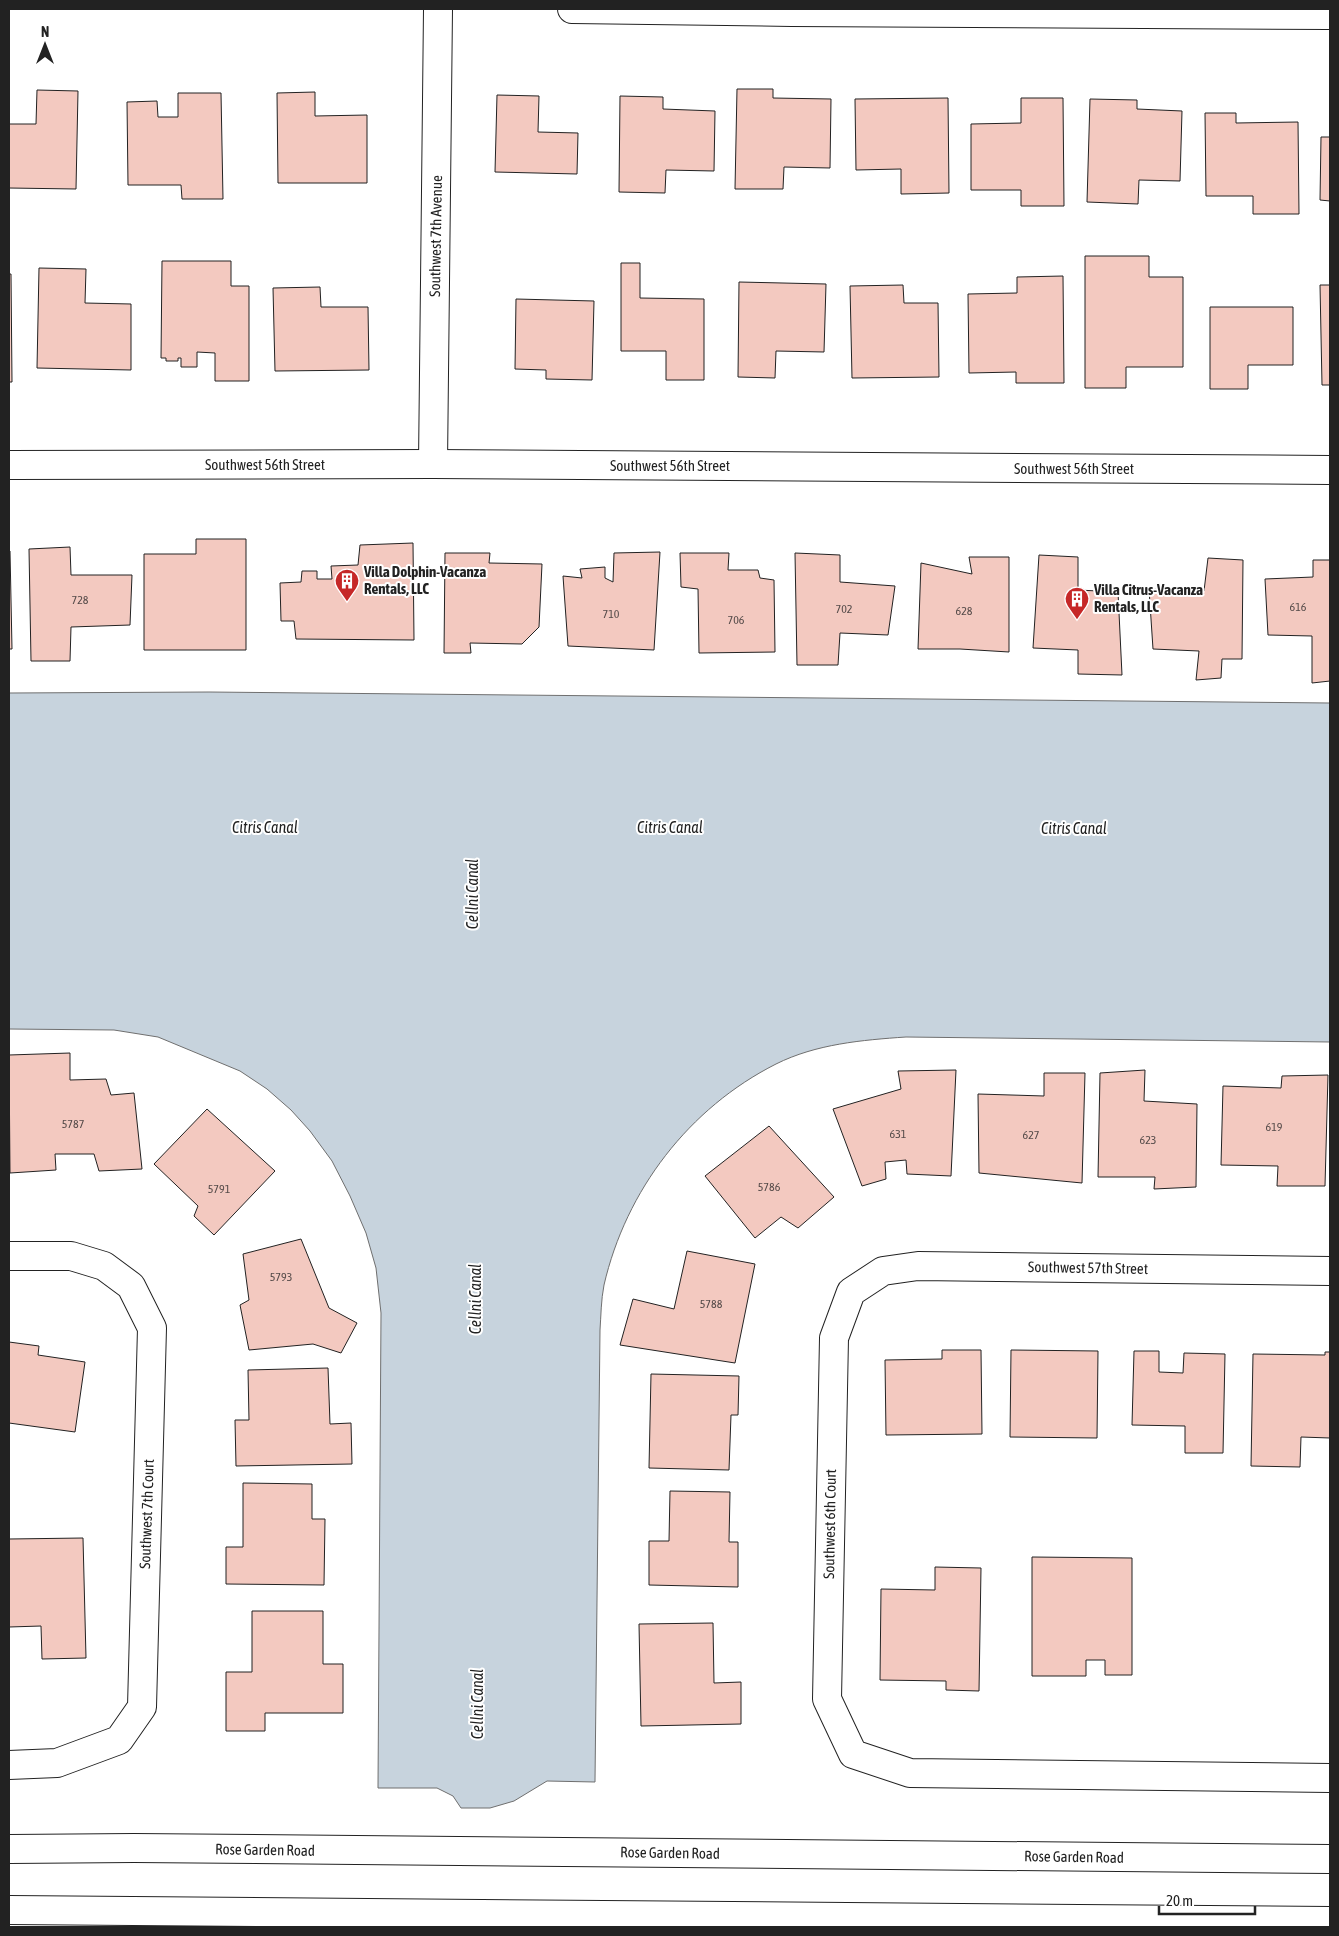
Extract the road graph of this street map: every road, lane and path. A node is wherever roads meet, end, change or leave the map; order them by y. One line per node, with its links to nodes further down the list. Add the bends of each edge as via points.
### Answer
1 (438, 9): 4 (street, Southwest 7th Avenue)
2 (572, 9): 3 (street)
3 (1330, 15)
4 (433, 464): 5 (street, Southwest 56th Street); 6 (street, Southwest 56th Street)
5 (9, 465)
6 (1330, 470)
7 (9, 1256): 10 (street, Southwest 7th Court, via 71,1256 104,1266 132,1286 152,1328 142,1707 120,1740 57,1763)
8 (1330, 1271): 9 (street, Southwest 57th Street, via 918,1266 882,1271)
9 (852, 1292): 11 (street, Southwest 6th Court, via 834,1338 827,1699 853,1754 910,1773)
10 (9, 1765)
11 (1330, 1778)
12 (9, 1849): 13 (street, Rose Garden Road)
13 (1330, 1859)
14 (9, 1910): 15 (street)
15 (1330, 1921)

